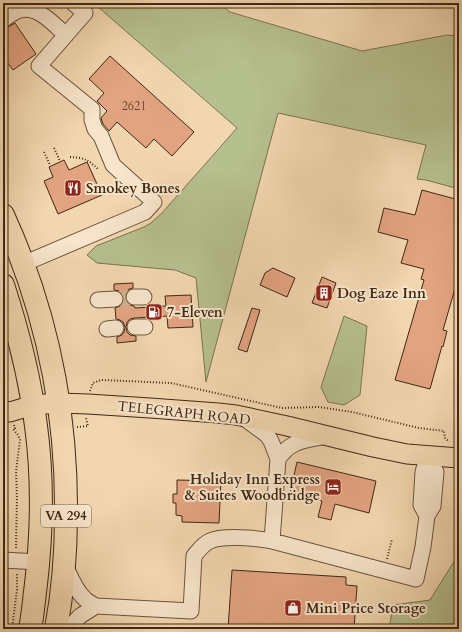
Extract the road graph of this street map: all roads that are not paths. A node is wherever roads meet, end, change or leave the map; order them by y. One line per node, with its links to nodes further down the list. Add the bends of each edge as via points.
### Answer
1 (73, 3): 3 (lane, via 85,13)
2 (3, 20): 3 (lane, via 20,9 35,11)
3 (66, 35): 5 (lane, via 39,66 92,109 95,129 101,136 113,165 154,202 145,212)
4 (3, 215): 5 (highway, VA 294)
5 (23, 264): 9 (highway, VA 294, via 45,334)
6 (3, 285): 10 (highway, VA 294, via 20,344)
7 (114, 299): 8 (lane)
8 (98, 300)
9 (59, 403): 10 (main road, TELEGRAPH ROAD); 12 (main road, TELEGRAPH ROAD); 20 (highway, VA 294, via 67,490)
10 (33, 405): 11 (main road, TELEGRAPH ROAD, via 10,412); 19 (highway, VA 294, via 40,467 41,525)
11 (3, 411)
12 (241, 416): 13 (main road, TELEGRAPH ROAD); 16 (lane, via 267,435)
13 (326, 436): 15 (main road, TELEGRAPH ROAD, via 407,454); 16 (lane, via 292,445)
14 (456, 451): 15 (main road, TELEGRAPH ROAD)
15 (428, 456): 17 (lane, via 436,472 433,506 427,516 416,579)
16 (278, 459): 17 (lane)
17 (272, 541): 21 (lane, via 222,538 205,544 194,556 191,611)
18 (3, 560): 19 (lane)
19 (38, 562): 22 (highway, VA 294)
20 (65, 563): 21 (lane, via 78,591); 23 (highway, VA 294)
21 (96, 606): 24 (lane, via 80,616)
22 (30, 629)
23 (56, 629)
24 (68, 629)

